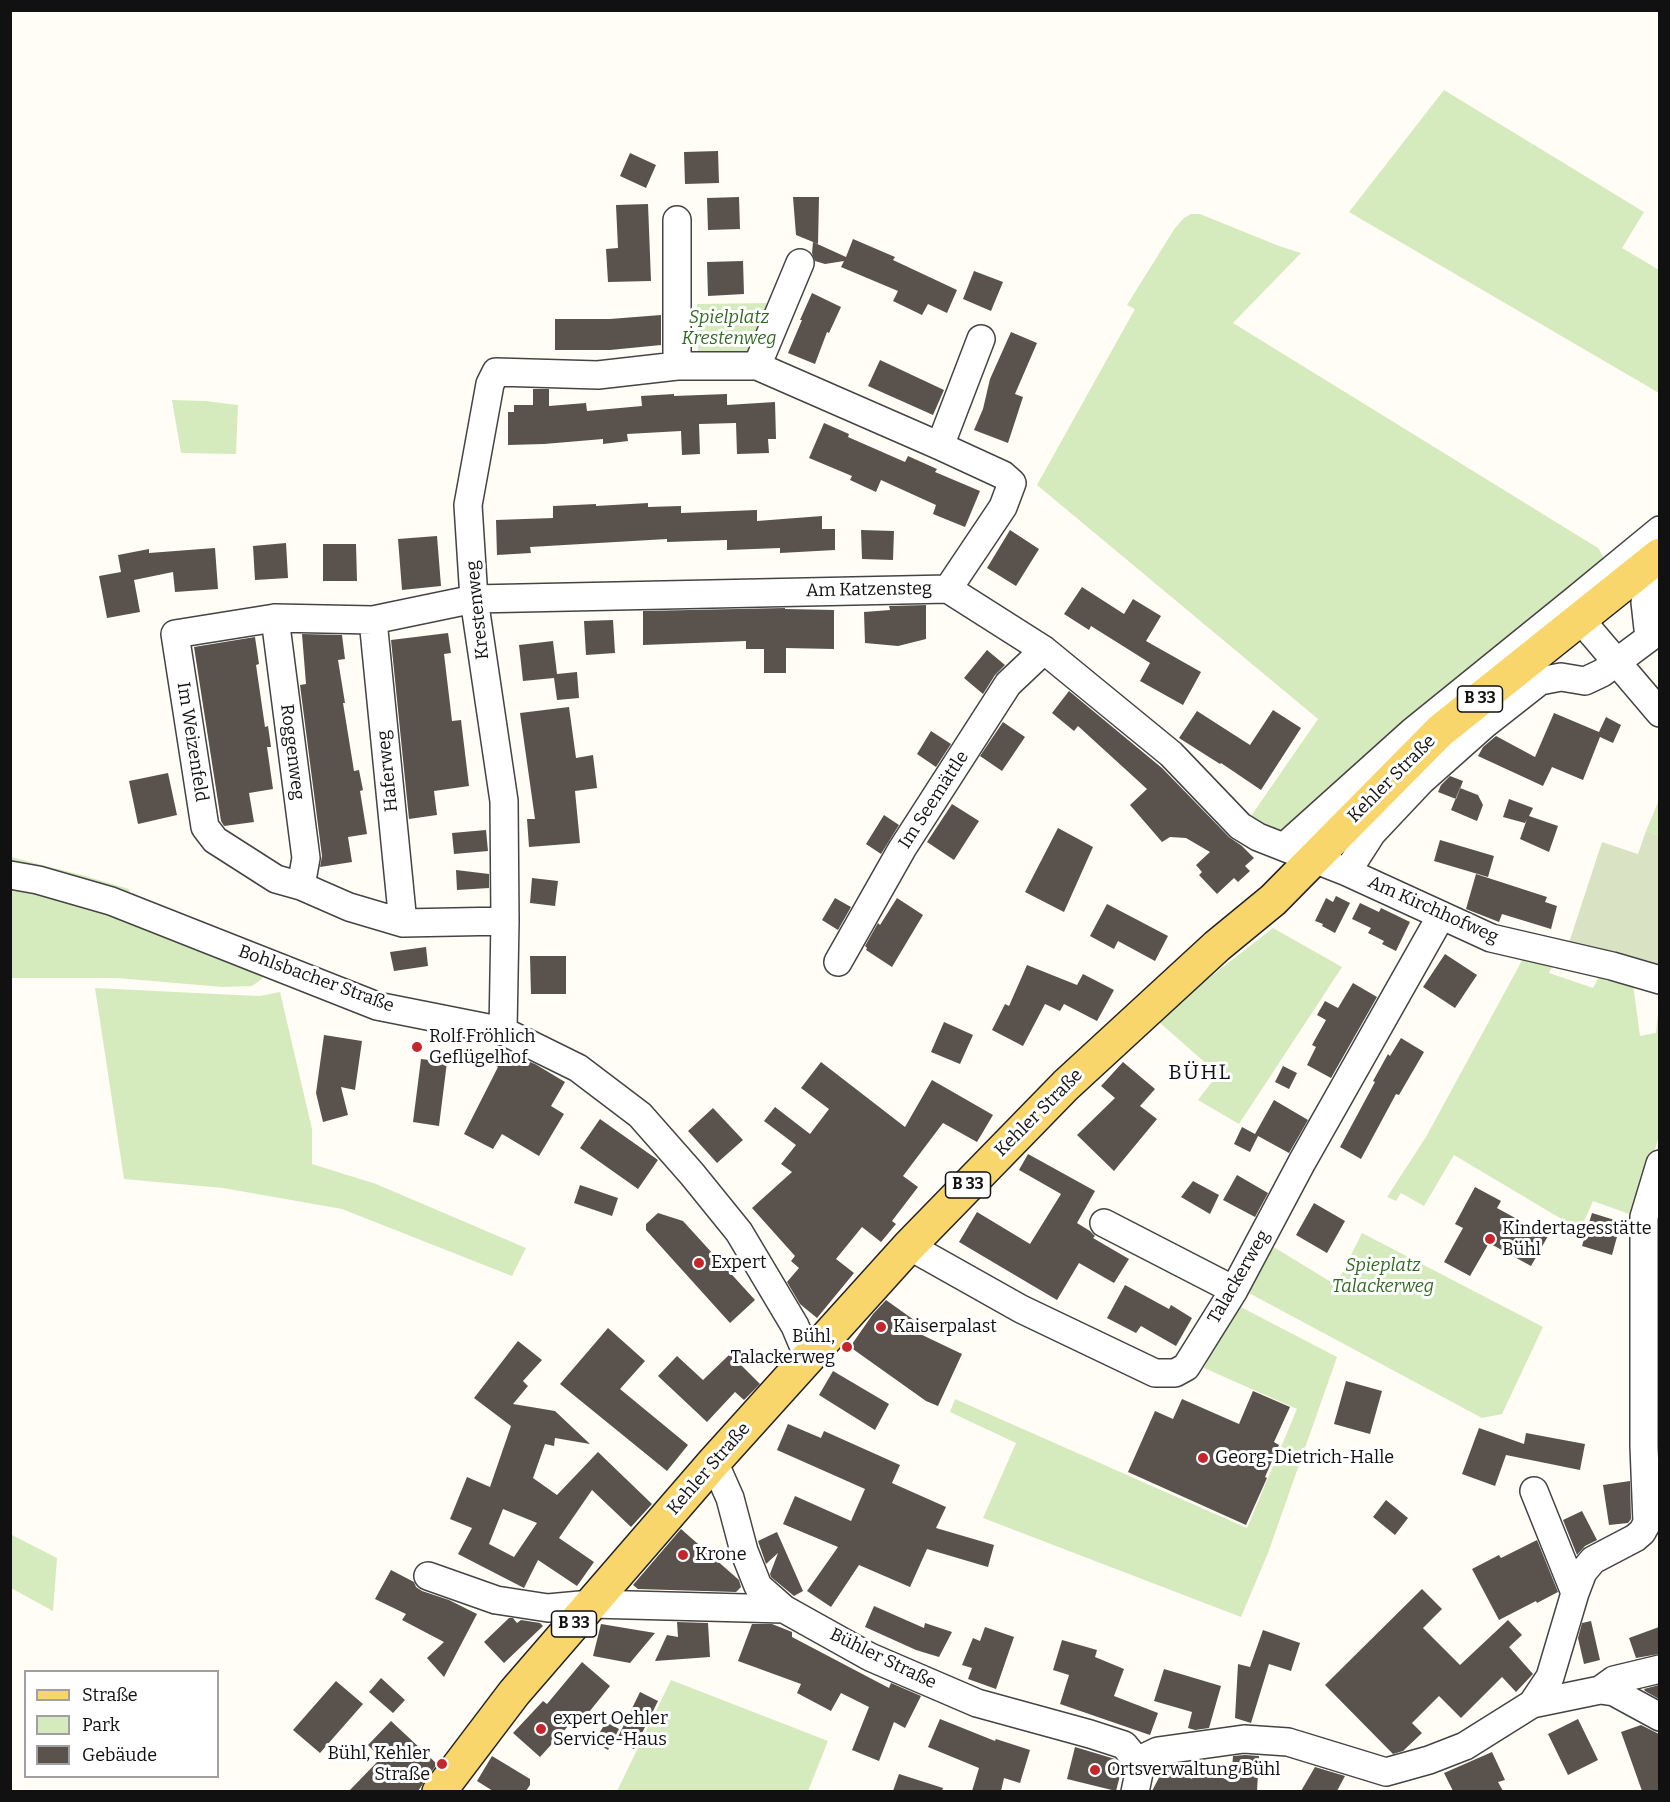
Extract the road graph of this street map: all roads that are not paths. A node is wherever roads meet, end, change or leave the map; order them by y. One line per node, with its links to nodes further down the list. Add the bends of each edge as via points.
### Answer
1 (677, 220): 4 (street)
2 (801, 263): 5 (street)
3 (981, 339): 6 (street)
4 (677, 366): 5 (street, Krestenweg); 11 (street, Krestenweg, via 598,375 496,372 490,384 468,505)
5 (757, 366): 6 (street, Krestenweg)
6 (940, 446): 10 (street, Krestenweg, via 1003,475 1012,483 1003,507)
7 (1659, 530): 18 (street, via 1412,732)
8 (1659, 555): 13 (main road, Kehler Straße / B 33)
9 (1659, 586): 16 (street, Kehler Straße, via 1645,602 1649,638)
10 (948, 589): 11 (street, Am Katzensteg); 15 (street, Am Katzensteg)
11 (474, 599): 14 (street, Im Weizenfeld); 24 (street, Krestenweg, via 504,801)
12 (275, 618): 14 (street, Im Weizenfeld); 22 (street, Roggenweg, via 306,858); 22 (street, Im Weizenfeld, via 175,634 205,827 215,840 246,861 276,879)
13 (1580, 619): 16 (street); 19 (main road, Kehler Straße / B 33, via 1440,731)
14 (374, 620): 25 (street, Haferweg)
15 (1044, 650): 18 (street, Am Katzensteg, via 1171,754 1240,826); 26 (street, Im Seemättle, via 1008,684 902,849)
16 (1617, 661): 17 (street); 20 (street, Kehler Straße, via 1585,681 1561,677 1540,681 1421,781 1372,833)
17 (1659, 713)
18 (1284, 847): 19 (street, Am Katzensteg)
19 (1314, 858): 20 (street, Am Kirchhofweg); 31 (main road, Kehler Straße / B 33, via 1273,900 1065,1085)
20 (1347, 872): 23 (street, Am Kirchhofweg)
21 (10, 875): 28 (street, Bohlsbacher Straße, via 111,901 377,1006)
22 (301, 886): 25 (street, Im Weizenfeld, via 349,907)
23 (1441, 916): 27 (street, Am Kirchhofweg, via 1491,938); 32 (street, Talackerweg)
24 (505, 921): 25 (street, Im Weizenfeld); 28 (street, Krestenweg)
25 (403, 923)
26 (838, 962)
27 (1659, 980)
28 (503, 1031): 33 (street, Bohlsbacher Straße, via 578,1068 640,1115 739,1232 795,1326)
29 (1659, 1164): 37 (street, via 1644,1217 1647,1523 1635,1538 1593,1560 1583,1572)
30 (1104, 1223): 32 (street)
31 (909, 1246): 32 (street, Talackerweg, via 1021,1309 1155,1373 1175,1373 1186,1367); 33 (main road, Kehler Straße / B 33)
32 (1234, 1290)
33 (808, 1357): 34 (main road, Kehler Straße / B 33)
34 (714, 1462): 38 (main road, Kehler Straße / B 33); 39 (street, Bühler Straße, via 730,1498 758,1586)
35 (1533, 1491): 37 (street)
36 (428, 1576): 38 (street, via 496,1600 548,1608)
37 (1575, 1593): 42 (street, via 1550,1677)
38 (591, 1604): 39 (street); 45 (main road, Kehler Straße / B 33, via 514,1693)
39 (784, 1609): 44 (street, Bühler Straße, via 870,1657 977,1703 1124,1745)
40 (1659, 1669): 41 (street, via 1614,1680)
41 (1600, 1690): 42 (street); 43 (street, via 1614,1692)
42 (1532, 1704): 44 (street, via 1465,1746 1386,1772 1288,1742 1244,1739 1158,1751)
43 (1659, 1717)
44 (1137, 1761): 46 (street, via 1140,1768)
45 (439, 1791)
46 (1135, 1791)

